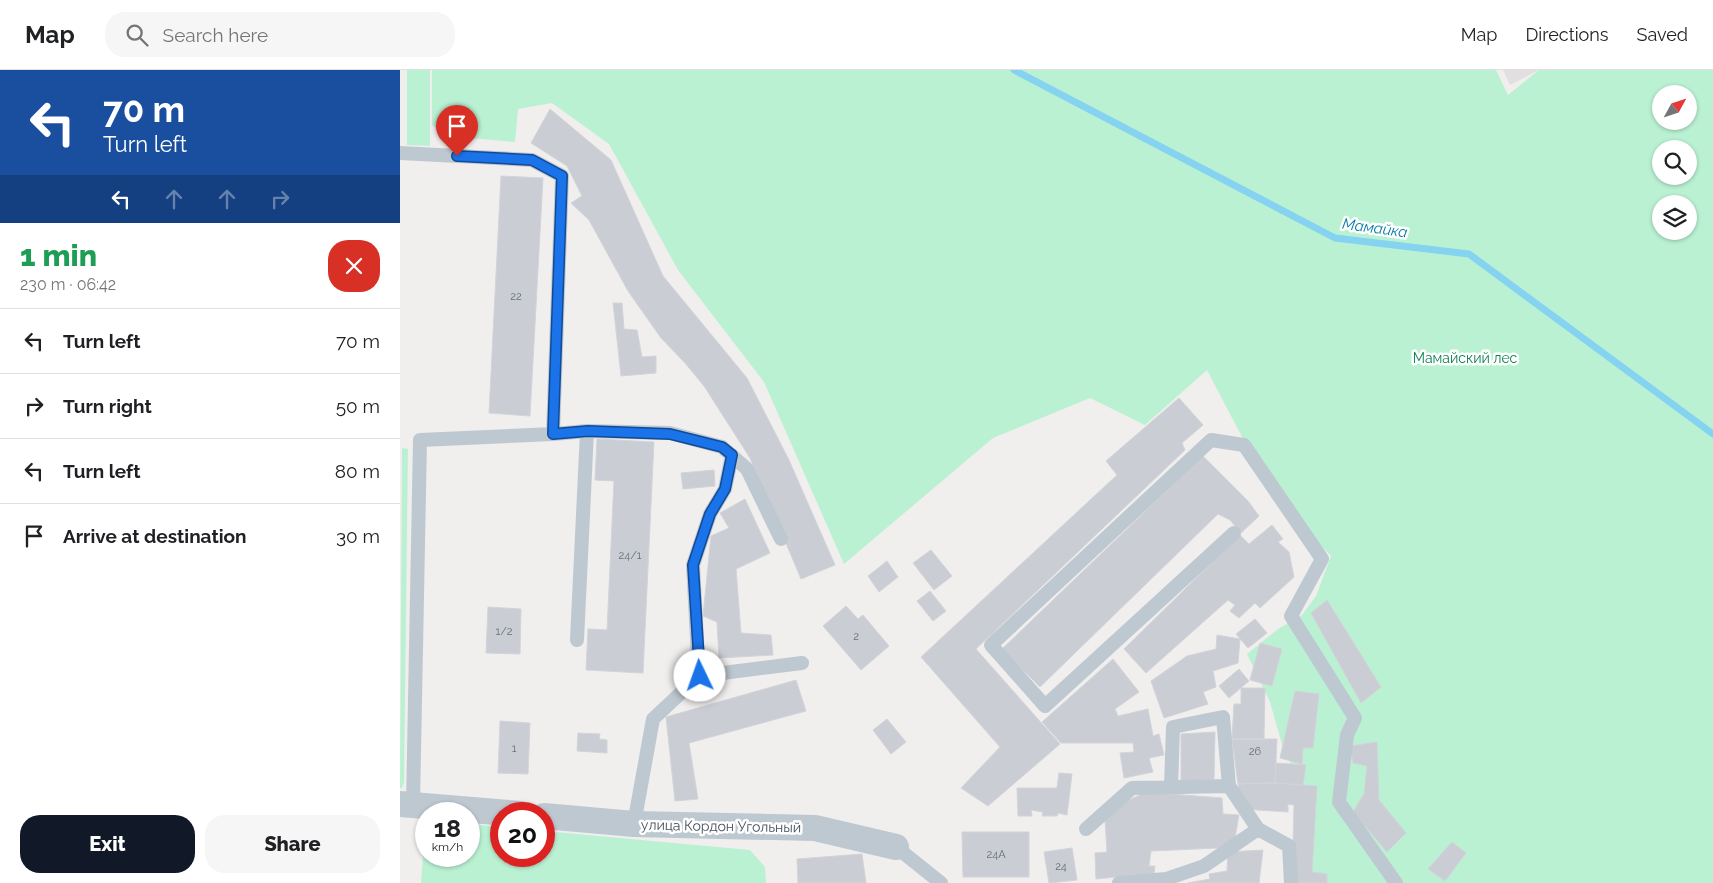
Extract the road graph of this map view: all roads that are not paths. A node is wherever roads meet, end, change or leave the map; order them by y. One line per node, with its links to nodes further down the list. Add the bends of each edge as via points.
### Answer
1 (400, 153): 3 (lane, via 532,160 562,176)
2 (588, 431): 3 (lane); 4 (lane, via 670,434 722,447); 7 (lane)
3 (553, 434): 12 (lane, via 420,440)
4 (732, 455): 6 (lane, via 747,469); 9 (lane, via 725,489 710,514 693,565)
5 (1234, 533): 22 (lane, via 1045,706 991,646 1211,440 1244,444 1322,558 1291,616 1355,718 1347,736 1339,802)
6 (781, 539)
7 (578, 640)
8 (802, 662): 9 (lane)
9 (700, 676): 15 (lane, via 653,719)
10 (1229, 786): 11 (lane); 11 (lane, via 1223,717 1172,727); 17 (lane)
11 (1171, 787): 16 (lane, via 1132,788)
12 (406, 804): 13 (street)
13 (490, 811)
14 (555, 817): 15 (street, улица Кордон Угольный)
15 (634, 824): 18 (street, улица Кордон Угольный, via 815,828)
16 (1086, 829)
17 (1258, 829): 20 (lane, via 1204,866 1166,879); 21 (lane, via 1289,846)
18 (896, 848): 19 (lane)
19 (941, 883)
20 (1119, 883)
21 (1291, 883)
22 (1396, 883)

